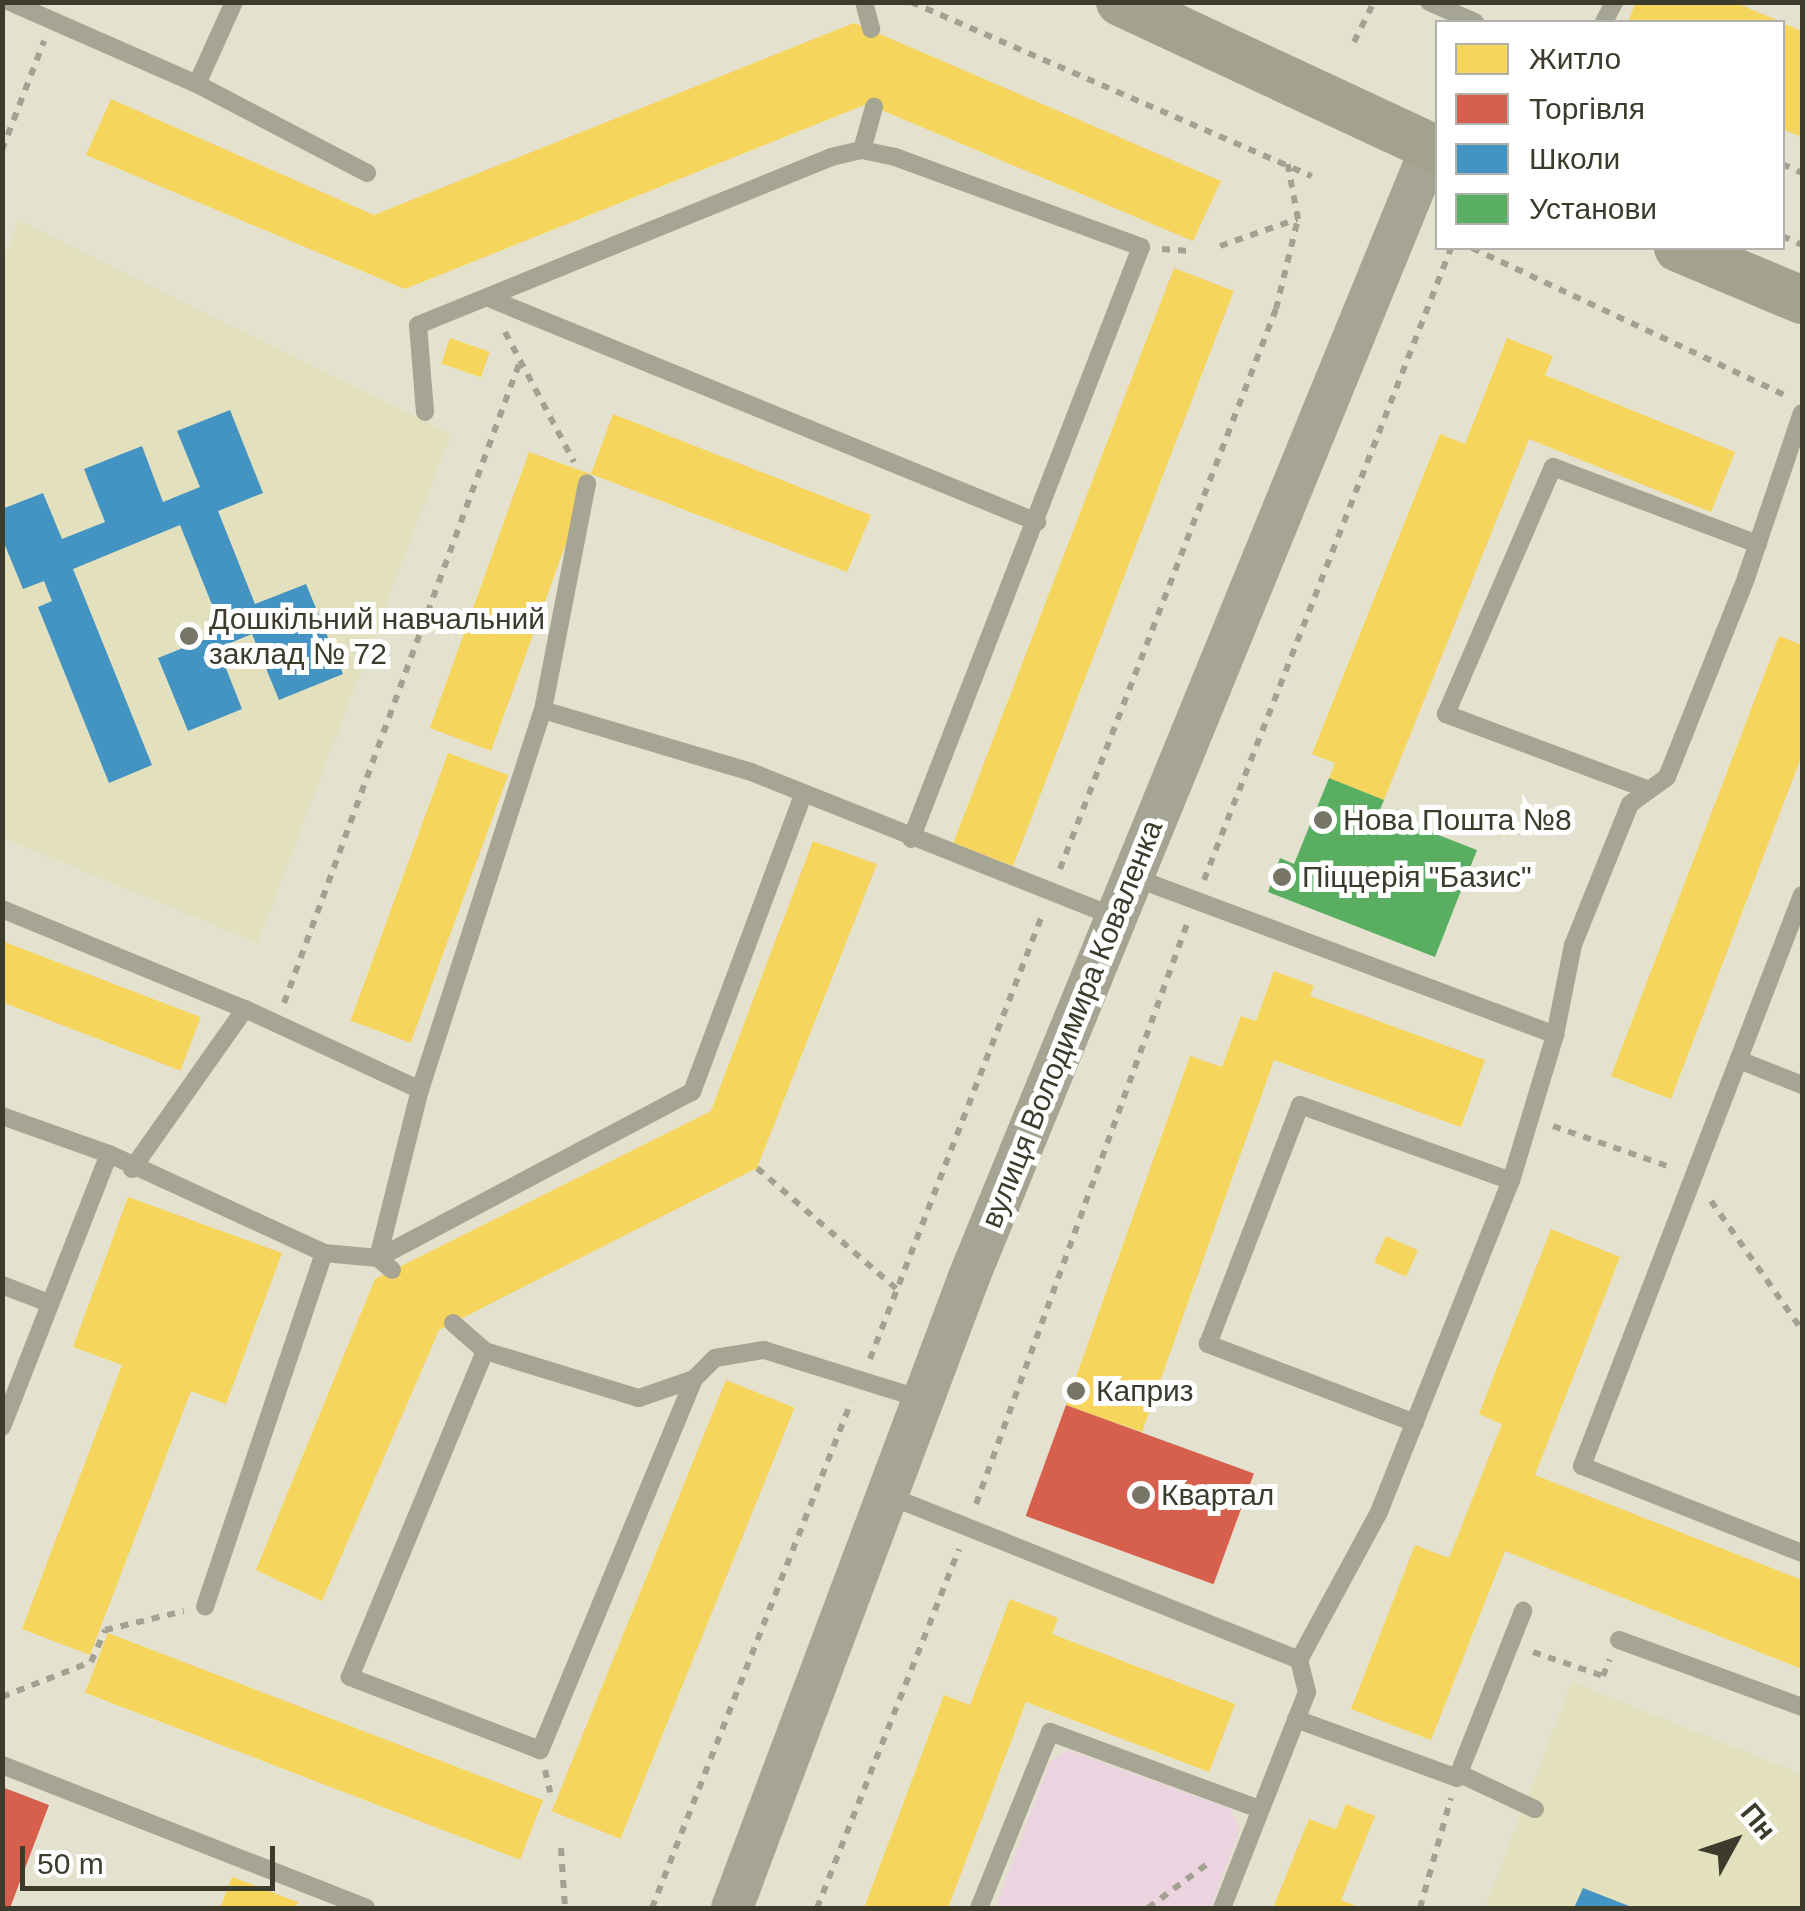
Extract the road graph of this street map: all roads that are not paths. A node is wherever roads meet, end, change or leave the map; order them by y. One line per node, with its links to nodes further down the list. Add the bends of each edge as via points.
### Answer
1 (10, 2): 8 (lane)
2 (234, 2): 8 (lane)
3 (864, 2): 7 (lane)
4 (1120, 2): 10 (main road)
5 (1429, 2): 6 (lane)
6 (1470, 20)
7 (871, 30)
8 (197, 84): 12 (lane)
9 (874, 107): 11 (lane)
10 (1434, 149): 25 (street, вулиця Володимира Коваленка)
11 (862, 150): 14 (lane); 19 (lane, via 1141,247)
12 (367, 173)
13 (1683, 250): 15 (main road)
14 (491, 298): 16 (lane, via 418,325); 19 (lane)
15 (1802, 300)
16 (425, 412)
17 (1802, 413): 20 (lane)
18 (583, 477): 21 (lane)
19 (1037, 522): 24 (lane)
20 (1758, 544): 22 (lane, via 1667,777); 22 (lane, via 1553,467 1446,714)
21 (543, 710): 23 (lane); 33 (lane)
22 (1649, 790): 30 (lane, via 1630,804 1572,945)
23 (804, 793): 24 (lane); 39 (lane, via 692,1092)
24 (911, 839): 28 (lane)
25 (1133, 876): 28 (street, вулиця Володимира Коваленка); 30 (lane)
26 (1802, 895): 31 (lane)
27 (2, 909): 29 (lane)
28 (1118, 918): 45 (street, вулиця Володимира Коваленка)
29 (246, 1008): 33 (lane); 36 (lane)
30 (1555, 1035): 37 (lane)
31 (1739, 1060): 32 (lane); 49 (lane, via 1582,1466)
32 (1802, 1085)
33 (420, 1090): 39 (lane)
34 (2, 1116): 35 (lane)
35 (108, 1154): 36 (lane); 41 (lane)
36 (132, 1169): 38 (lane)
37 (1511, 1181): 46 (lane); 46 (lane, via 1300,1105 1208,1344)
38 (324, 1253): 39 (lane); 50 (lane)
39 (385, 1264)
40 (2, 1285): 41 (lane)
41 (46, 1302): 47 (lane)
42 (453, 1323): 43 (lane)
43 (485, 1351): 44 (lane, via 639,1398); 44 (lane, via 350,1677 540,1750)
44 (694, 1379): 45 (lane, via 716,1358 764,1350)
45 (921, 1398): 48 (street, вулиця Володимира Коваленка)
46 (1415, 1423): 53 (lane, via 1379,1512)
47 (2, 1427)
48 (886, 1494): 53 (lane); 61 (street, вулиця Володимира Коваленка)
49 (1802, 1553)
50 (205, 1606)
51 (1523, 1611): 57 (lane)
52 (1619, 1640): 54 (lane)
53 (1299, 1660): 55 (lane, via 1307,1692)
54 (1802, 1707)
55 (1296, 1719): 57 (lane); 58 (lane)
56 (2, 1765): 60 (lane)
57 (1457, 1775): 59 (lane)
58 (1259, 1809): 62 (lane, via 1050,1732); 63 (lane)
59 (1535, 1809)
60 (366, 1908)
61 (732, 1908)
62 (979, 1908)
63 (1222, 1908)

